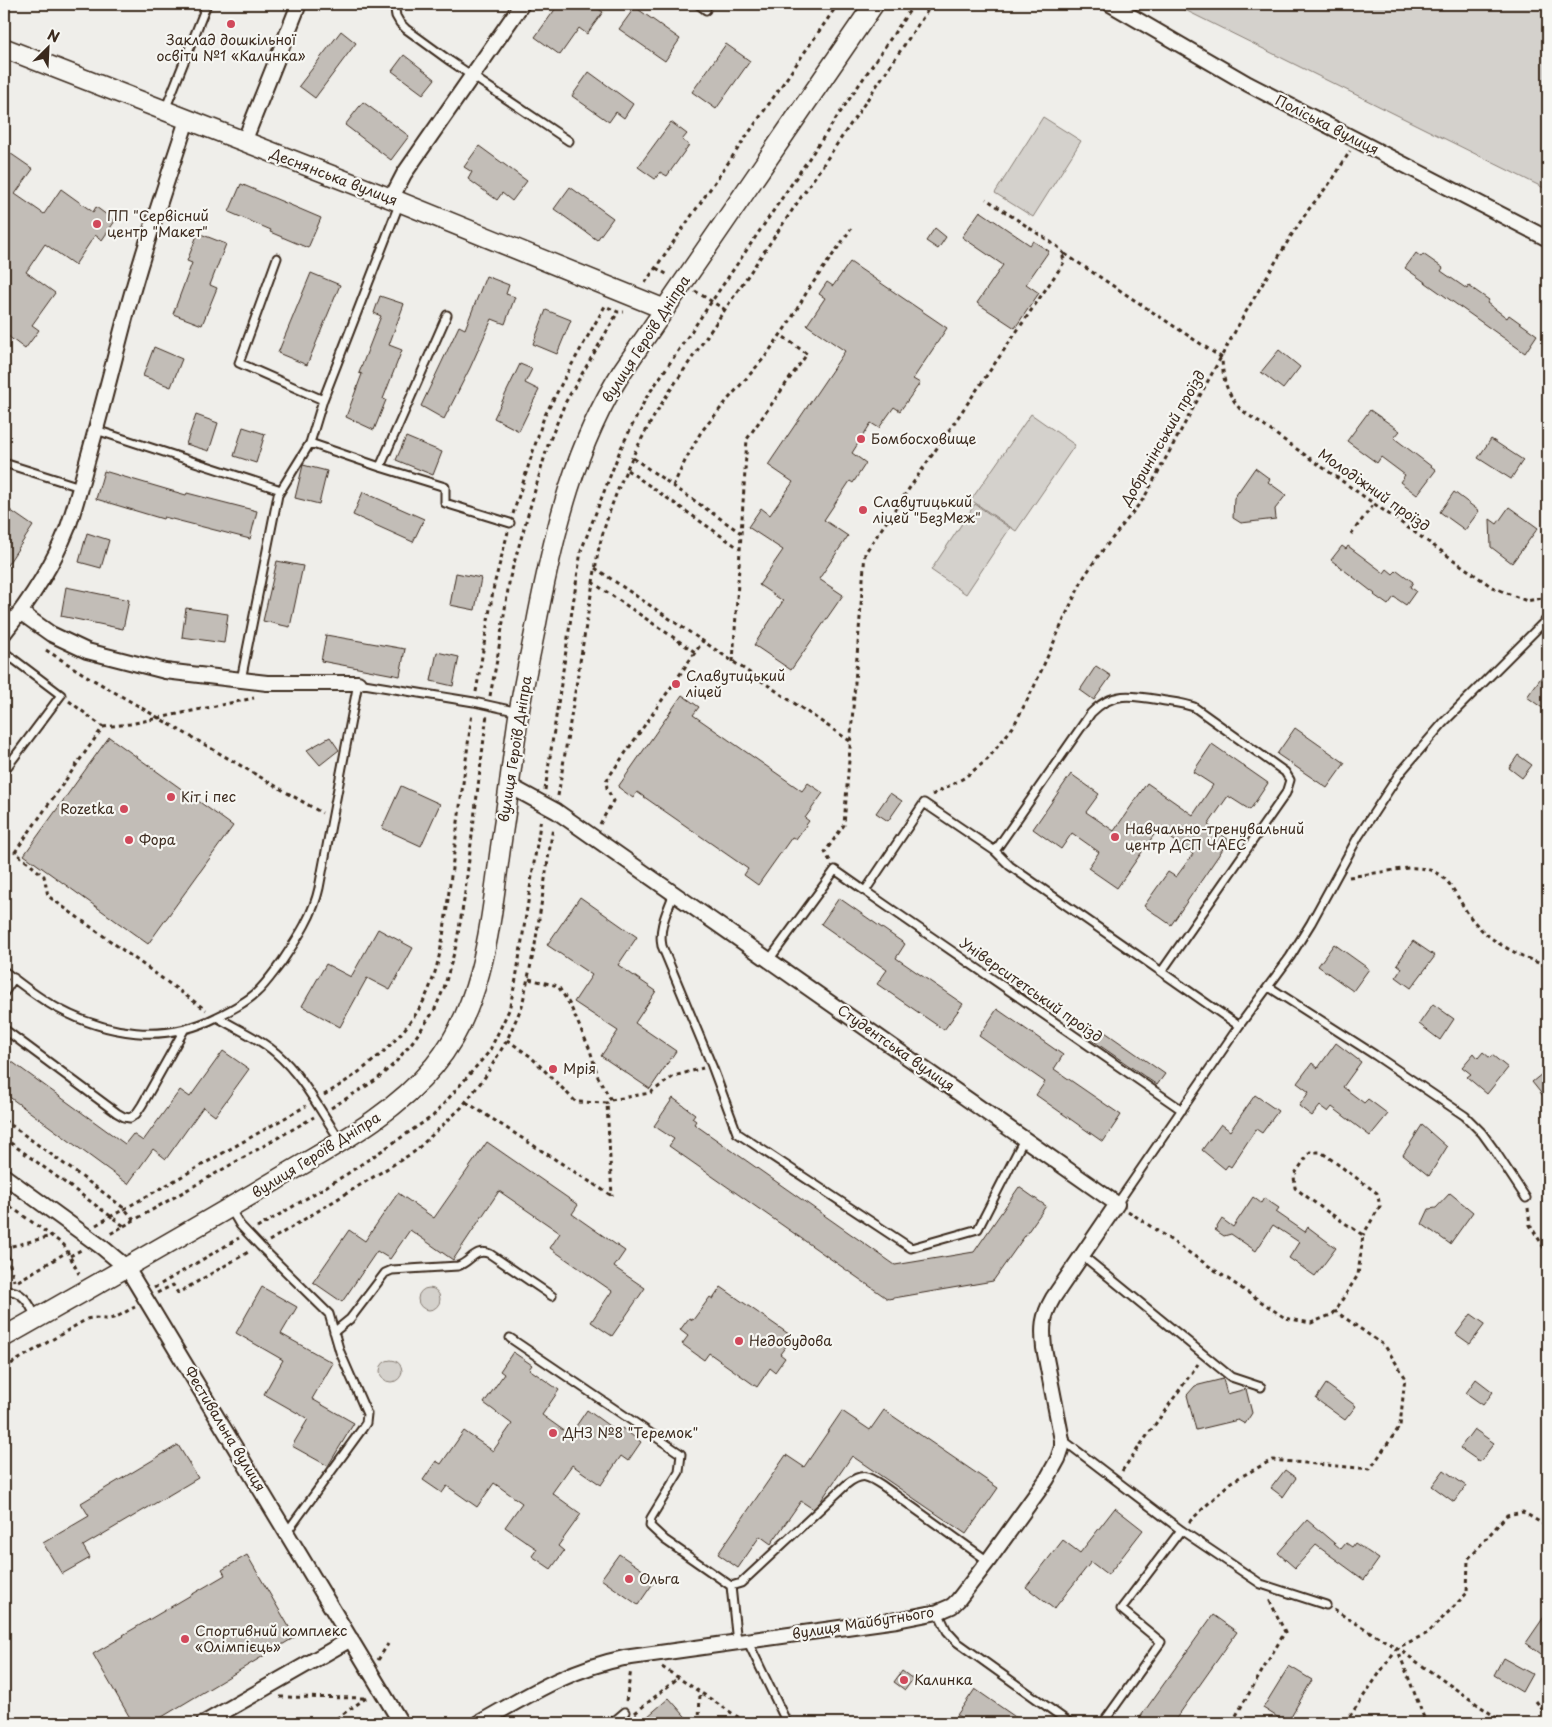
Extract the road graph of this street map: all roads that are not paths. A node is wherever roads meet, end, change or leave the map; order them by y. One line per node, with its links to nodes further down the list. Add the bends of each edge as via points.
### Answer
1 (207, 4): 11 (lane)
2 (299, 4): 14 (street)
3 (394, 4): 10 (lane, via 396,16 406,29)
4 (522, 4): 10 (street)
5 (698, 4): 8 (lane)
6 (874, 4): 18 (street, вулиця Героїв Дніпра)
7 (1110, 4): 16 (street, Поліська вулиця, via 1248,84)
8 (706, 10)
9 (4, 48): 11 (street, Деснянська вулиця)
10 (473, 76): 13 (lane); 15 (street, via 404,174)
11 (165, 111): 12 (street, Деснянська вулиця)
12 (187, 120): 14 (street, Деснянська вулиця); 21 (street, via 144,252)
13 (569, 141)
14 (244, 142): 15 (street, Деснянська вулиця)
15 (395, 200): 18 (street, Деснянська вулиця); 20 (lane)
16 (1548, 239)
17 (277, 258): 20 (lane, via 239,363)
18 (664, 308): 34 (street, вулиця Героїв Дніпра, via 604,401 577,463 555,534)
19 (447, 315): 24 (lane)
20 (323, 400): 22 (lane)
21 (96, 430): 25 (street); 26 (lane)
22 (310, 443): 24 (lane); 26 (lane)
23 (4, 463): 25 (lane)
24 (380, 467): 27 (lane, via 445,487 445,503)
25 (80, 487): 28 (street, via 62,539)
26 (281, 490): 32 (lane)
27 (510, 523)
28 (20, 612): 30 (street); 32 (street, via 50,634 87,651 165,671)
29 (1548, 618): 44 (lane, via 1414,755 1386,793 1311,923)
30 (4, 634)
31 (4, 652): 35 (lane, via 60,695)
32 (241, 680): 33 (street)
33 (358, 683): 34 (lane); 46 (lane, via 316,901 308,921 258,992)
34 (519, 712): 36 (street, вулиця Героїв Дніпра)
35 (4, 771)
36 (510, 786): 39 (street, Студентська вулиця, via 556,811); 52 (street, вулиця Героїв Дніпра, via 481,969 460,1026 420,1082)
37 (995, 850): 38 (lane, via 924,803); 42 (lane, via 1010,866); 42 (lane, via 1091,713 1114,698 1131,695 1194,707 1285,772 1290,780 1286,793)
38 (865, 891): 40 (lane, Університетський проїзд, via 835,870); 50 (lane, Університетський проїзд)
39 (675, 893): 40 (street, Студентська вулиця); 51 (lane, via 661,928 660,940 737,1133 911,1248 978,1229)
40 (769, 960): 51 (street, Студентська вулиця)
41 (4, 971): 43 (lane)
42 (1162, 971): 47 (lane)
43 (14, 978): 45 (lane); 49 (lane, via 56,1008 98,1026 141,1033)
44 (1269, 987): 47 (lane); 54 (lane, via 1465,1116 1495,1150)
45 (4, 993)
46 (217, 1018): 49 (lane); 52 (lane, via 275,1052 291,1069)
47 (1239, 1026): 50 (lane)
48 (4, 1029): 49 (lane, via 117,1113 130,1118 142,1106)
49 (184, 1030)
50 (1182, 1110): 55 (lane)
51 (1024, 1139): 55 (street, Студентська вулиця)
52 (341, 1141): 56 (street, вулиця Героїв Дніпра)
53 (4, 1176): 58 (street, Фестивальна вулиця)
54 (1526, 1198)
55 (1117, 1204): 57 (street, вулиця Майбутнього)
56 (230, 1208): 58 (street, вулиця Героїв Дніпра); 62 (lane, via 260,1246 326,1309)
57 (1082, 1255): 65 (lane, via 1231,1377); 66 (street, вулиця Майбутнього, via 1047,1308 1043,1323 1044,1348)
58 (127, 1268): 61 (street, вулиця Героїв Дніпра); 68 (street, Фестивальна вулиця)
59 (4, 1290): 61 (lane, via 23,1297)
60 (552, 1296): 62 (lane, via 484,1251 463,1265 392,1270 385,1274 350,1319)
61 (36, 1318): 63 (street, вулиця Героїв Дніпра)
62 (334, 1332): 68 (lane, via 366,1408 367,1419)
63 (4, 1337)
64 (510, 1338): 70 (lane, via 681,1454 679,1472 651,1518 650,1526)
65 (1261, 1386)
66 (1062, 1440): 67 (lane); 69 (street, вулиця Майбутнього, via 1058,1459 1047,1478)
67 (1181, 1530): 71 (lane, via 1261,1584); 82 (lane, via 1121,1609 1161,1642)
68 (287, 1532): 73 (street, Фестивальна вулиця)
69 (988, 1561): 70 (lane, via 883,1486 869,1478 859,1477 741,1583); 72 (street, вулиця Майбутнього, via 958,1600)
70 (731, 1586): 74 (lane)
71 (1326, 1605)
72 (938, 1612): 74 (street, вулиця Майбутнього); 81 (lane, via 947,1631 957,1642)
73 (352, 1639): 77 (street); 78 (street, Фестивальна вулиця)
74 (742, 1642): 76 (street, вулиця Майбутнього, via 602,1662 543,1687); 80 (lane)
75 (625, 1712): 79 (lane)
76 (488, 1721)
77 (204, 1723)
78 (401, 1723)
79 (612, 1723)
80 (787, 1723)
81 (1070, 1723)
82 (1103, 1723)

